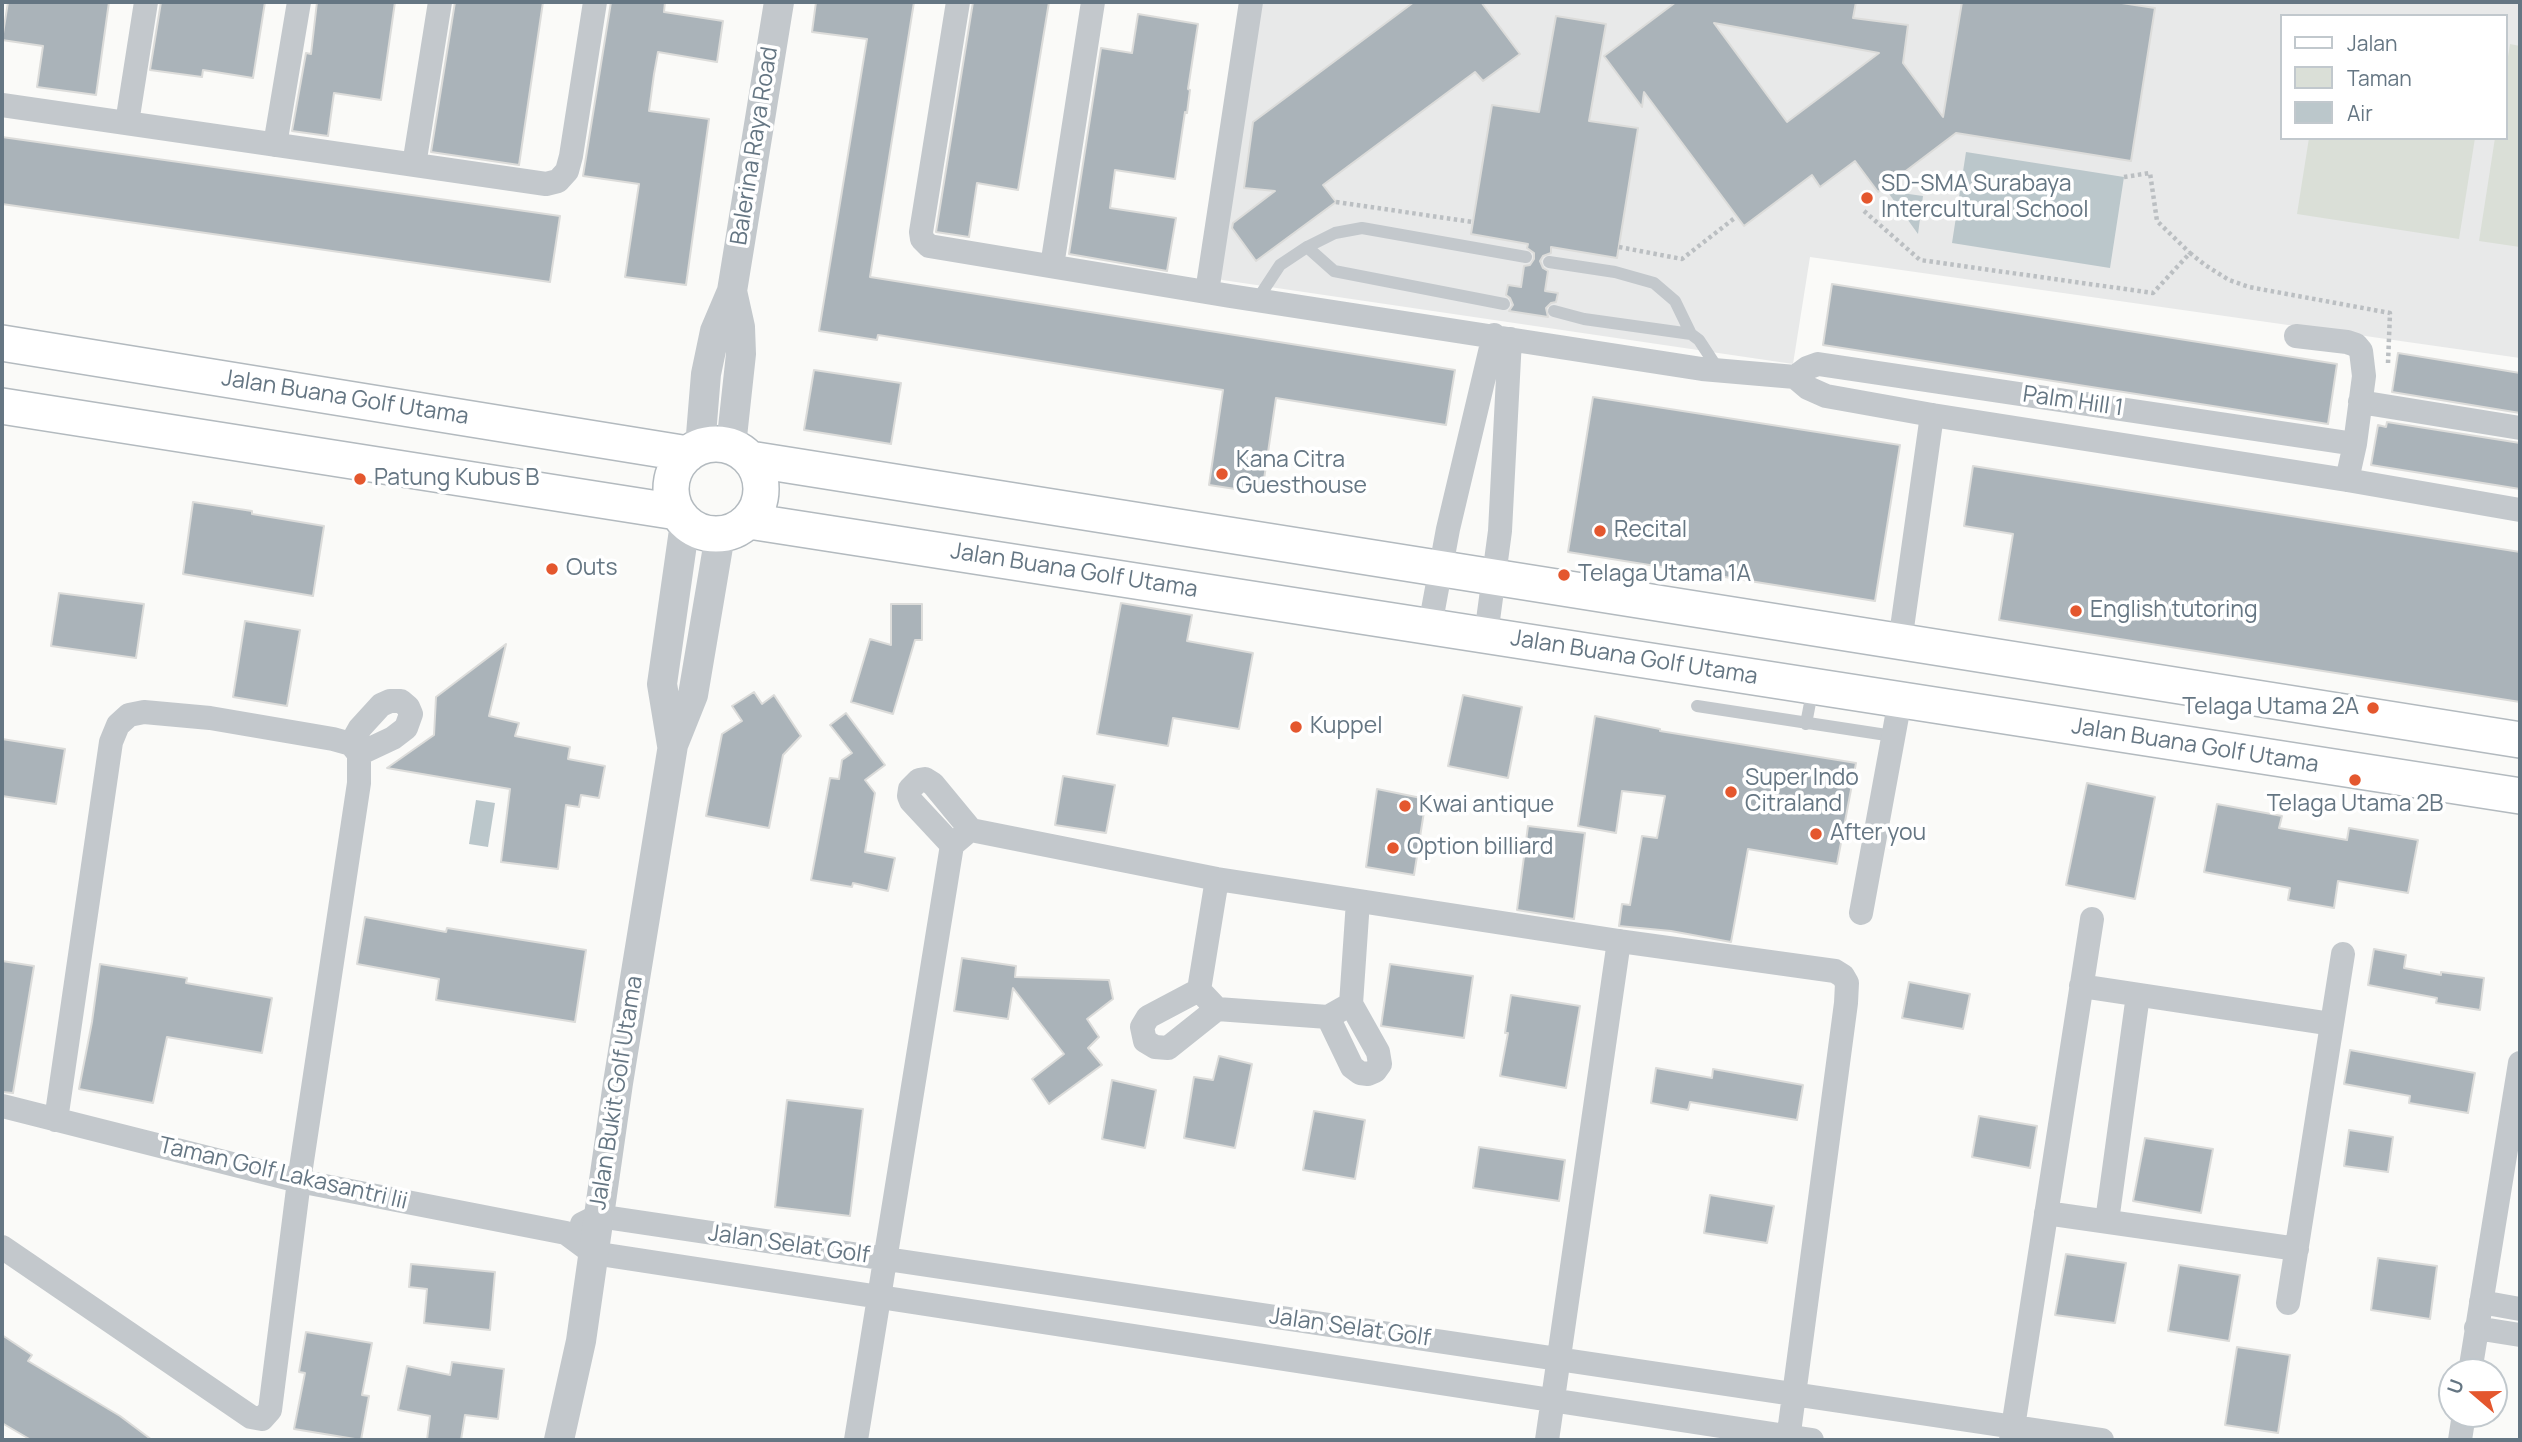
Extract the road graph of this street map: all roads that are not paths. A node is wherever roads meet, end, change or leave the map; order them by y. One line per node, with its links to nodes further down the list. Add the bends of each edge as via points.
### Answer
1 (146, 2): 10 (street)
2 (299, 2): 11 (street)
3 (440, 2): 12 (street)
4 (596, 2): 12 (street, via 571,156 558,181 546,184)
5 (779, 2): 32 (street, Balerina Raya Road, via 732,291 715,331 706,374)
6 (958, 2): 16 (street, Palm Hill 1, via 922,239 938,248)
7 (1093, 2): 16 (street)
8 (1251, 2): 17 (street)
9 (2, 105): 10 (street)
10 (127, 123): 11 (street)
11 (275, 145): 12 (street)
12 (414, 165)
13 (1307, 247): 14 (lane, via 1335,233 1362,228); 18 (lane, via 1280,265); 19 (lane, via 1334,271)
14 (1526, 257)
15 (1549, 262): 21 (lane, via 1654,283 1675,301)
16 (1052, 265): 17 (street, Palm Hill 1)
17 (1207, 292): 18 (street, Palm Hill 1)
18 (1257, 300): 22 (street, Palm Hill 1)
19 (1504, 304)
20 (1554, 311): 21 (lane)
21 (1691, 334): 25 (lane, via 1699,340)
22 (1502, 337): 25 (street, Palm Hill 1); 37 (street); 38 (street)
23 (2296, 337): 27 (street, via 2356,345 2363,362)
24 (2, 343): 32 (main road, Jalan Buana Golf Utama)
25 (1710, 369): 26 (street, Palm Hill 1)
26 (1795, 377): 29 (street, Palm Hill 1, via 1826,396); 31 (street, Palm Hill 1, via 1818,364)
27 (2360, 402): 30 (street); 31 (street)
28 (2, 406): 35 (main road)
29 (1932, 415): 33 (street, Palm Hill 1); 41 (street)
30 (2520, 428)
31 (2355, 444): 33 (street)
32 (717, 452): 35 (main road, via 679,463 673,475 672,500); 36 (main road, via 757,470 761,483 757,510); 37 (main road, Jalan Buana Golf Utama)
33 (2347, 480): 34 (street, Palm Hill 1)
34 (2520, 510)
35 (681, 518): 36 (main road, via 707,534); 48 (street, Jalan Bukit Golf Utama, via 662,684)
36 (734, 528): 39 (main road, Jalan Buana Golf Utama); 48 (street, Jalan Bukit Golf Utama, via 694,695)
37 (1440, 568): 38 (main road, Jalan Buana Golf Utama); 39 (street)
38 (1495, 577): 40 (street); 41 (main road, Jalan Buana Golf Utama)
39 (1430, 626): 40 (main road, Jalan Buana Golf Utama)
40 (1486, 635): 42 (main road, Jalan Buana Golf Utama)
41 (1900, 642): 47 (main road, Jalan Buana Golf Utama)
42 (1813, 686): 43 (main road, Jalan Buana Golf Utama); 45 (lane)
43 (1900, 700): 46 (street); 49 (main road, Jalan Buana Golf Utama)
44 (1697, 706): 45 (lane)
45 (1806, 724): 46 (lane)
46 (1893, 736): 52 (street)
47 (2520, 740)
48 (673, 745): 68 (street, Jalan Bukit Golf Utama)
49 (2520, 796)
50 (1217, 879): 51 (street); 57 (street); 74 (street, via 962,837)
51 (1358, 901): 54 (street); 59 (street)
52 (1861, 913)
53 (2092, 919): 56 (street)
54 (1619, 941): 82 (street); 83 (street, via 1835,971 1847,983)
55 (2343, 954): 62 (street)
56 (2081, 986): 58 (street); 67 (street)
57 (1199, 990): 60 (street); 60 (street, via 1148,1017 1142,1027 1145,1041 1168,1048)
58 (2138, 995): 62 (street); 69 (street)
59 (1352, 1004): 61 (street); 61 (street, via 1378,1052 1380,1063 1375,1071 1360,1073 1352,1066)
60 (1217, 1009): 61 (street)
61 (1328, 1017)
62 (2332, 1024): 72 (street)
63 (2520, 1063): 76 (street)
64 (2, 1106): 65 (street, Taman Golf Lakasantri Iii)
65 (56, 1120): 66 (street, Taman Golf Lakasantri Iii); 66 (street, via 111,742 118,725 129,715 144,712 333,739 355,749 359,783)
66 (299, 1181): 70 (street, Taman Golf Lakasantri Iii); 71 (street, via 270,1410 262,1419 251,1417)
67 (2046, 1213): 69 (street); 85 (street)
68 (598, 1216): 70 (street); 73 (street, Jalan Bukit Golf Utama); 74 (street, Jalan Selat Golf)
69 (2107, 1221): 72 (street)
70 (566, 1233): 73 (street, Taman Golf Lakasantri Iii)
71 (2, 1247)
72 (2297, 1249): 77 (street)
73 (593, 1253): 75 (street, Jalan Selat Golf); 87 (street, Jalan Bukit Golf Utama, via 581,1341)
74 (886, 1259): 75 (street); 82 (street, Jalan Selat Golf)
75 (879, 1297): 84 (street, Jalan Selat Golf); 88 (street)
76 (2480, 1302): 78 (street); 79 (street)
77 (2288, 1303)
78 (2520, 1308)
79 (2476, 1328): 80 (street); 81 (street)
80 (2520, 1335)
81 (2472, 1358)
82 (1559, 1359): 83 (street, Jalan Selat Golf); 84 (street)
83 (1794, 1394): 85 (street, Jalan Selat Golf); 86 (street)
84 (1552, 1401): 86 (street, Jalan Selat Golf); 89 (street)
85 (2012, 1434): 90 (street, Jalan Selat Golf)
86 (1796, 1439)
87 (559, 1440)
88 (856, 1440)
89 (1547, 1440)
90 (2102, 1440)

